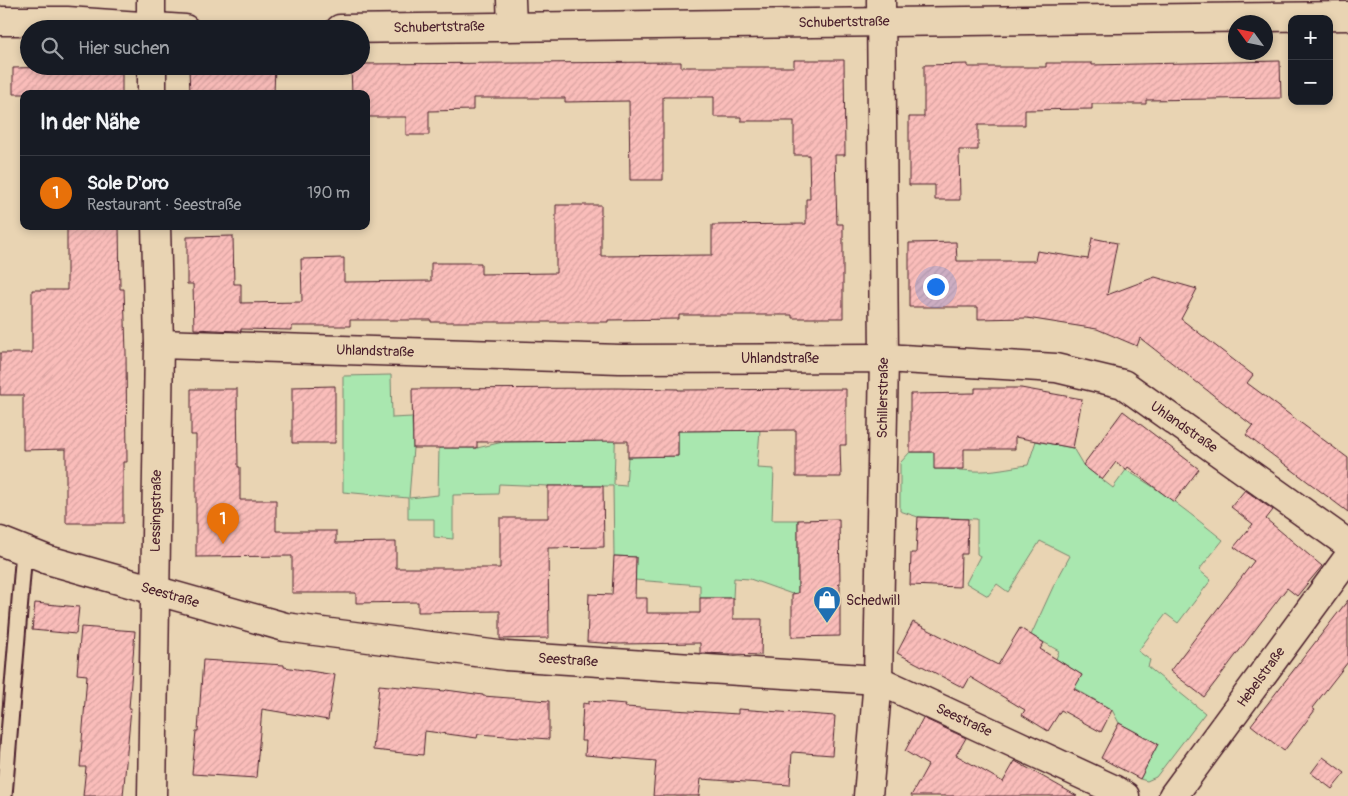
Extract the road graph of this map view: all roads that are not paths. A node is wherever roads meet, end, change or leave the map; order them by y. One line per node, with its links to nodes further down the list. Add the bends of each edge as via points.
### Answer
1 (151, 0): 5 (street)
2 (881, 11): 3 (street, Schubertstraße); 4 (street, Schubertstraße); 13 (street, Schillerstraße)
3 (512, 13): 8 (street, Schubertstraße)
4 (1348, 16)
5 (151, 20)
6 (0, 21): 7 (street)
7 (20, 21)
8 (370, 26)
9 (152, 75): 10 (street)
10 (152, 90)
11 (156, 230): 12 (street, Lessingstraße)
12 (159, 344): 13 (street, Uhlandstraße, via 620,359); 17 (street, Lessingstraße)
13 (884, 358): 14 (street, Uhlandstraße, via 1056,368 1123,384); 18 (street, Schillerstraße)
14 (1348, 544)
15 (12, 546): 17 (street, Seestraße, via 48,560); 19 (lane)
16 (1348, 558): 23 (street, Hebelstraße)
17 (155, 591): 18 (street, Seestraße, via 285,627 506,656); 20 (street, Lessingstraße)
18 (878, 680): 21 (street, Schillerstraße); 22 (street, Seestraße)
19 (4, 796)
20 (152, 796)
21 (868, 796)
22 (1125, 796)
23 (1173, 796)

